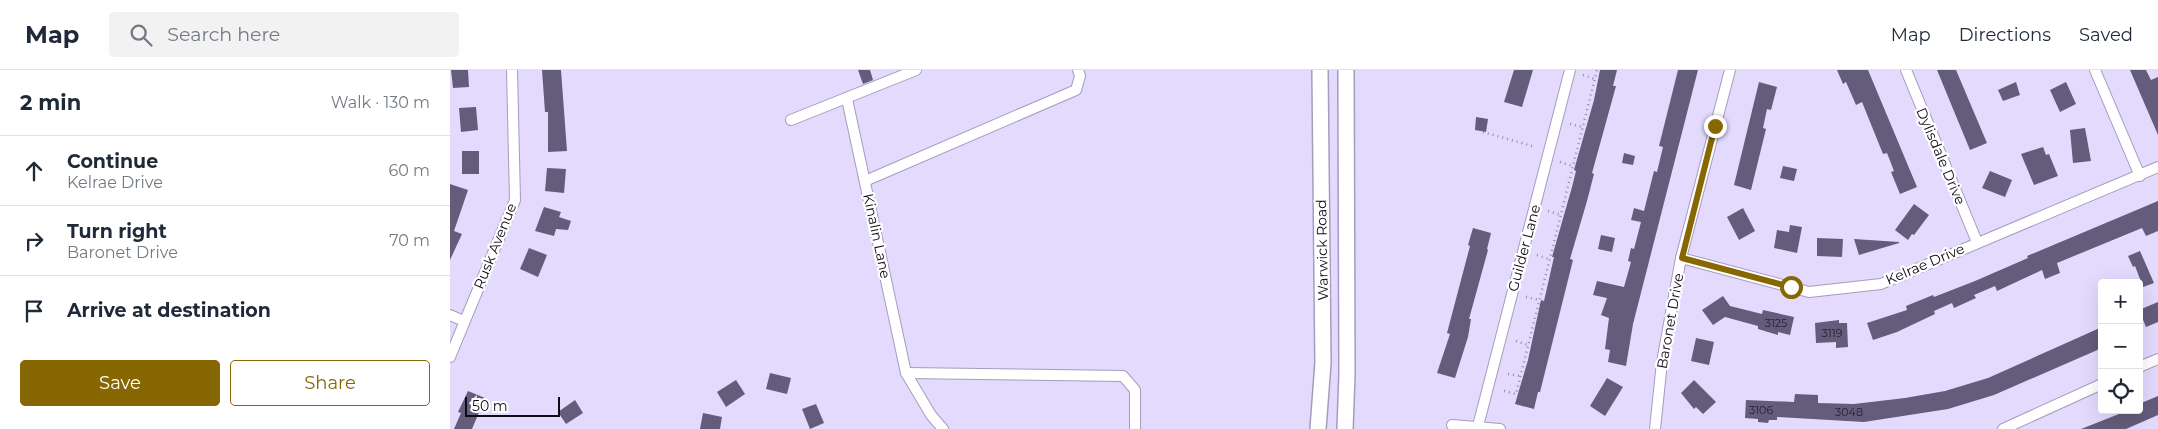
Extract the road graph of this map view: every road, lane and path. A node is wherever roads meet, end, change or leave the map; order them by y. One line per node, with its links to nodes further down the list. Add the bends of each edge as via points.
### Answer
1 (512, 70): 33 (street, Rusk Avenue, via 515,200)
2 (916, 70): 13 (street)
3 (1078, 70): 23 (street, via 1080,76 1076,90)
4 (1320, 70): 48 (main road, Warwick Road, via 1323,363)
5 (1346, 70): 49 (main road, Warwick Road)
6 (1570, 70): 45 (street, Guilder Lane)
7 (1598, 70): 12 (path)
8 (1730, 70): 28 (street, Baronet Drive)
9 (1906, 70): 26 (street, Dylisdale Drive)
10 (2095, 70): 22 (street)
11 (1583, 75): 12 (path)
12 (1595, 79): 16 (path)
13 (847, 98): 14 (street); 23 (street, Kinalin Lane)
14 (791, 120)
15 (1570, 124): 16 (path)
16 (1584, 127): 20 (path)
17 (1484, 132): 18 (path)
18 (1532, 146)
19 (1560, 162): 20 (path)
20 (1574, 166): 25 (path)
21 (2158, 167): 22 (street, Kelrae Drive)
22 (2140, 176): 26 (street, Kelrae Drive)
23 (865, 181): 39 (street, Kinalin Lane)
24 (1548, 212): 25 (path)
25 (1561, 215): 29 (path)
26 (1977, 242): 28 (street, Kelrae Drive, via 1881,284 1809,292)
27 (1536, 255): 29 (path)
28 (1682, 258): 51 (street, Baronet Drive, via 1662,362)
29 (1550, 259): 31 (path)
30 (1526, 297): 31 (path)
31 (1540, 300): 35 (path)
32 (450, 315): 33 (street)
33 (464, 321): 36 (street, Rusk Avenue)
34 (1516, 341): 35 (path)
35 (1528, 345): 41 (path)
36 (450, 357)
37 (2158, 359): 38 (street)
38 (2143, 365)
39 (906, 373): 46 (street, Kinalin Lane); 47 (street, via 1123,376 1135,390)
40 (1508, 374): 41 (path)
41 (1520, 376): 43 (path, via 1516,394)
42 (2098, 386): 52 (street)
43 (1504, 391)
44 (1452, 425): 45 (street)
45 (1478, 426): 50 (street)
46 (943, 429)
47 (1135, 429)
48 (1318, 429)
49 (1345, 429)
50 (1500, 429)
51 (1655, 429)
52 (2002, 429)

